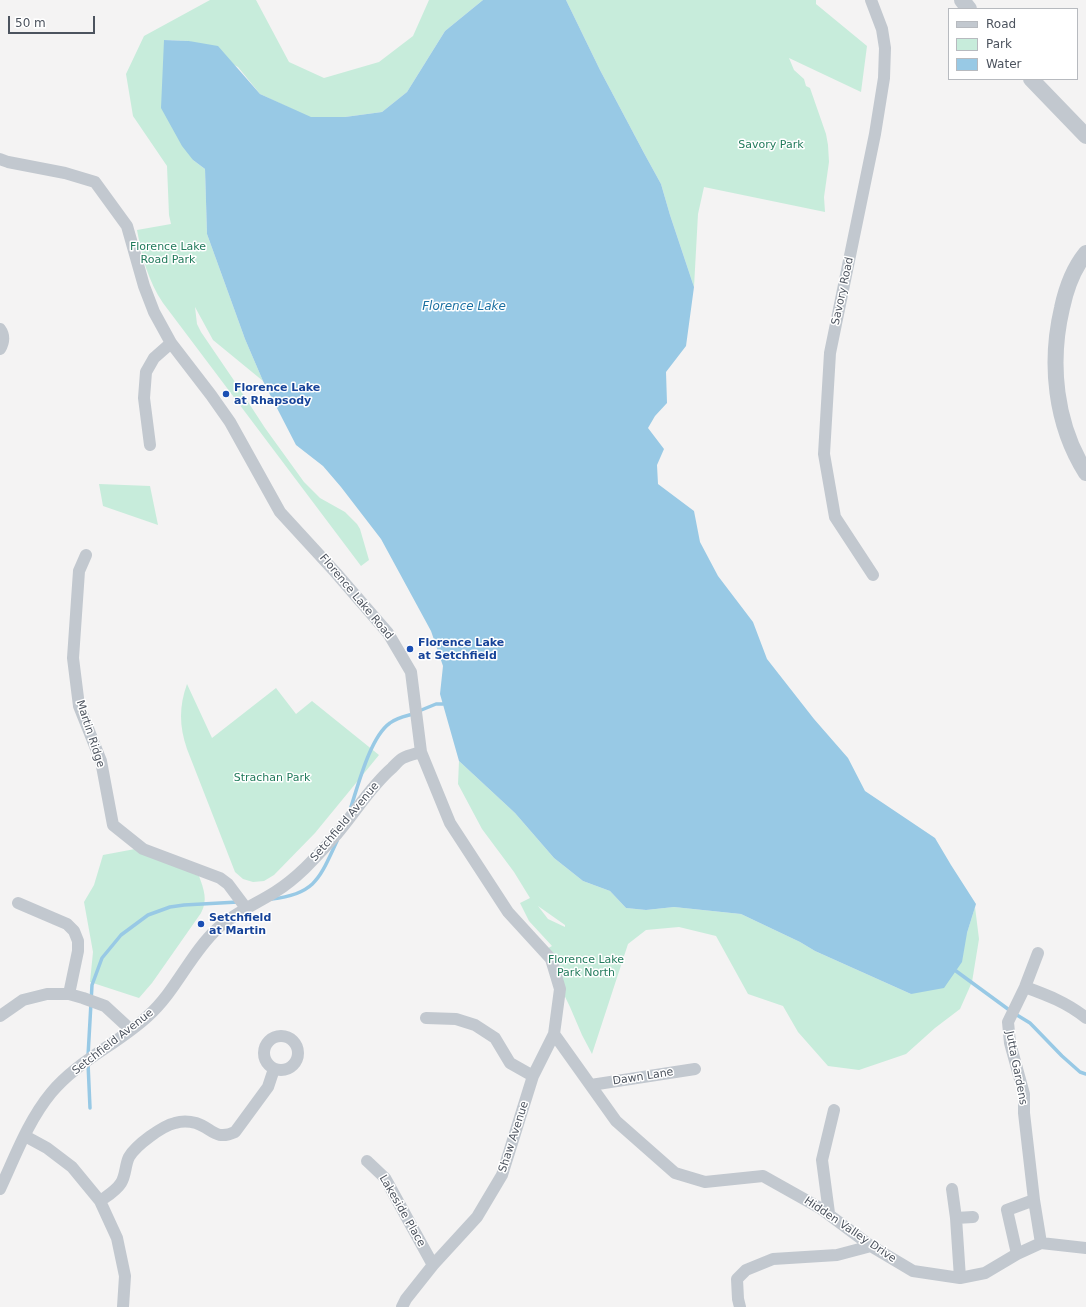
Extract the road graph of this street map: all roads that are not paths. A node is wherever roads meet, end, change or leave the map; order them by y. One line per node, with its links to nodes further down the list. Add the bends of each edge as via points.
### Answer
1 (871, 0): 14 (street, Savory Road, via 882,29 885,48 884,78 830,353 824,454 835,517)
2 (962, 0): 3 (street)
3 (968, 8)
4 (1032, 80): 5 (street)
5 (1086, 136)
6 (0, 159): 9 (street, Florence Lake Road, via 95,182 127,226 144,286 154,312)
7 (1086, 253): 12 (street, via 1078,262 1066,292 1054,355 1063,421)
8 (0, 329): 10 (street, via 3,343)
9 (171, 343): 11 (street, via 154,358 146,372 144,398); 15 (street, Florence Lake Road, via 230,422 280,512 388,633 411,672)
10 (0, 349)
11 (150, 445)
12 (1086, 473)
13 (86, 555): 17 (street, Martin Ridge, via 79,571 73,658 79,706 101,761 113,825 143,849 220,878 228,884)
14 (873, 575)
15 (421, 752): 17 (street, Setchfield Avenue, via 403,758 388,771 338,833 301,873 276,892); 25 (street, Florence Lake Road, via 450,823 508,912 551,959 560,989)
16 (18, 903): 20 (street, via 67,924 74,931 78,951)
17 (246, 908): 24 (street, Setchfield Avenue, via 216,930 161,1004)
18 (1038, 952): 19 (street, Jutta Gardens)
19 (1025, 987): 23 (street, via 1051,996); 35 (street, Jutta Gardens, via 1008,1022 1010,1043 1024,1094)
20 (68, 994): 21 (street, via 47,994 23,1000); 24 (street, via 105,1006)
21 (0, 1016)
22 (426, 1018): 28 (street, via 456,1019 475,1024 495,1038 510,1063)
23 (1086, 1018)
24 (131, 1030): 31 (street, Setchfield Avenue, via 89,1059 62,1082 37,1112)
25 (554, 1034): 28 (street, Shaw Avenue); 29 (street)
26 (274, 1069): 36 (street, via 268,1087 235,1132 222,1135 197,1123 169,1124 134,1150 126,1163 124,1178 120,1185)
27 (695, 1069): 29 (street, Dawn Lane)
28 (533, 1076): 44 (street, Shaw Avenue, via 502,1175 477,1217)
29 (590, 1085): 37 (street, Hidden Valley Drive, via 616,1121 675,1172 705,1182 763,1176)
30 (834, 1110): 37 (street, via 822,1160)
31 (25, 1136): 33 (street, Setchfield Avenue); 36 (street, via 47,1148 72,1167)
32 (368, 1161): 44 (street, Lakeside Place, via 384,1178)
33 (0, 1189)
34 (952, 1189): 39 (street)
35 (1034, 1200): 40 (street, Jutta Gardens); 43 (street, via 1006,1210)
36 (100, 1201): 46 (street, via 117,1238 124,1276)
37 (829, 1213): 41 (street, Hidden Valley Drive)
38 (973, 1217): 39 (street)
39 (956, 1218): 45 (street)
40 (1041, 1244): 42 (street, Hidden Valley Drive); 43 (street, Hidden Valley Drive)
41 (871, 1246): 45 (street, Hidden Valley Drive, via 913,1271); 48 (street, via 837,1256 773,1259 746,1270 737,1279)
42 (1086, 1248)
43 (1017, 1254): 45 (street, Hidden Valley Drive, via 985,1273)
44 (433, 1265): 47 (street, Shaw Avenue)
45 (960, 1278)
46 (123, 1307)
47 (402, 1307)
48 (740, 1307)

